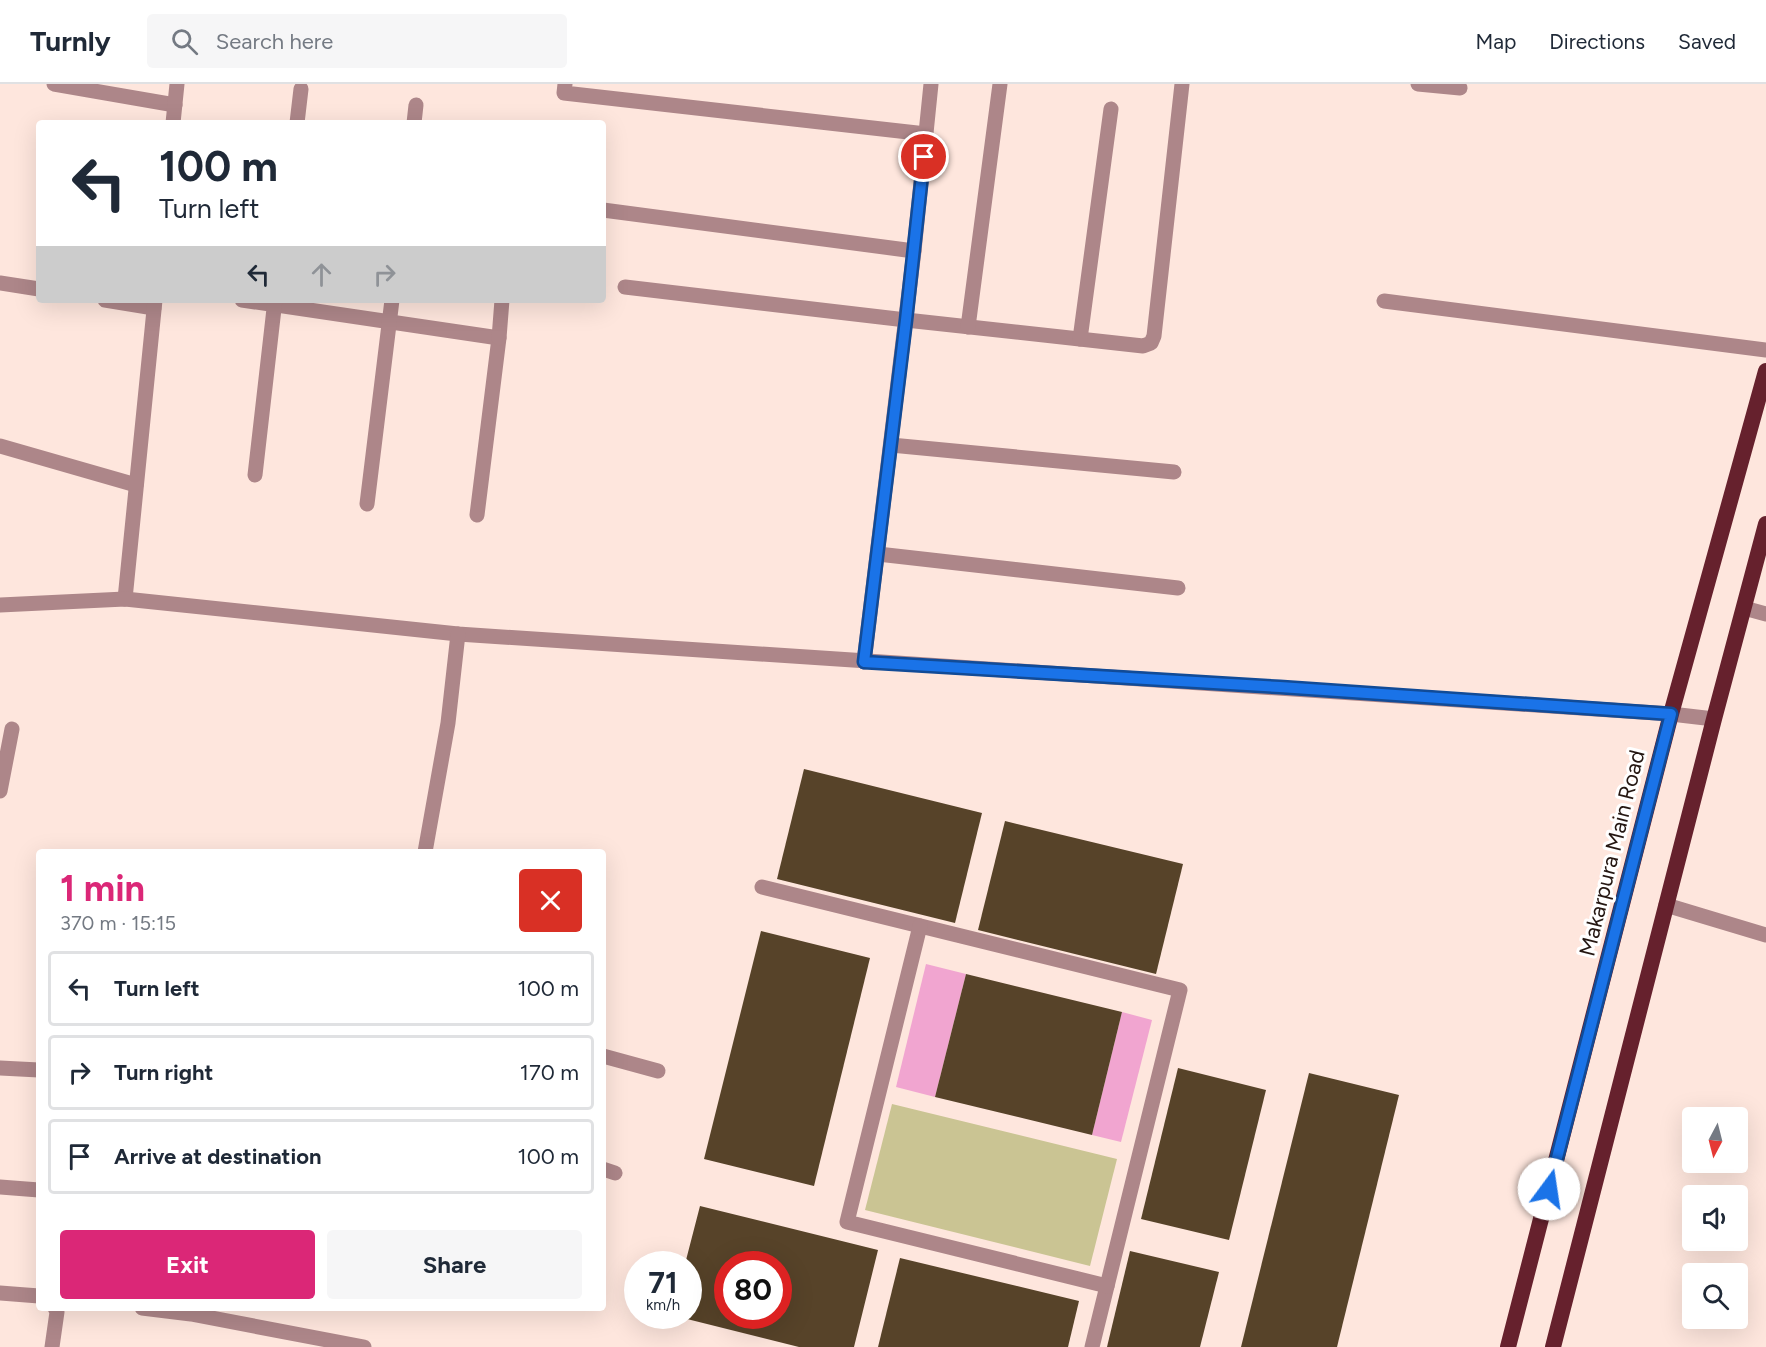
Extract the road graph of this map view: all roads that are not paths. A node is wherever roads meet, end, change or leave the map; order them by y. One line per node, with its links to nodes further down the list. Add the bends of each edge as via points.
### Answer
1 (177, 84): 10 (street)
2 (565, 84): 16 (street, via 564,93)
3 (931, 84): 16 (street)
4 (1000, 84): 30 (street)
5 (1182, 84): 32 (street, via 1154,336 1143,346)
6 (1418, 84): 8 (street)
7 (60, 85): 10 (street)
8 (1460, 88)
9 (301, 89): 14 (street)
10 (175, 105): 13 (street)
11 (416, 105): 15 (street)
12 (1111, 109): 32 (street)
13 (173, 120)
14 (297, 120)
15 (414, 120)
16 (926, 134): 18 (street)
17 (606, 210): 18 (street)
18 (914, 251): 28 (street)
19 (0, 283): 21 (street)
20 (625, 287): 28 (street)
21 (36, 289)
22 (1384, 301): 33 (street)
23 (275, 303): 38 (street)
24 (281, 303): 29 (street)
25 (392, 303): 29 (street)
26 (502, 303): 31 (street)
27 (155, 304): 39 (street)
28 (906, 320): 30 (street); 35 (street)
29 (390, 322): 31 (street); 40 (street)
30 (968, 327): 32 (street)
31 (499, 338): 41 (street)
32 (1080, 339)
33 (1766, 350)
34 (1766, 371): 51 (highway, Makarpura Main Road)
35 (891, 445): 37 (street); 43 (street)
36 (0, 447): 39 (street)
37 (1174, 472)
38 (255, 476)
39 (136, 485): 45 (street)
40 (367, 504)
41 (477, 515)
42 (1766, 524): 47 (highway)
43 (878, 554): 44 (street); 50 (street)
44 (1178, 588)
45 (125, 599): 46 (street); 49 (street)
46 (0, 605)
47 (1744, 608): 48 (street); 52 (highway)
48 (1766, 614)
49 (458, 634): 50 (street); 55 (street, via 448,723)
50 (864, 662): 51 (street)
51 (1671, 714): 52 (street); 74 (highway, Makarpura Main Road)
52 (1714, 719): 57 (highway)
53 (12, 729): 54 (street)
54 (0, 791)
55 (426, 849)
56 (762, 887): 58 (street)
57 (1666, 905): 59 (street); 75 (highway)
58 (920, 926): 66 (street, via 847,1222); 66 (street, via 1180,990)
59 (1766, 935)
60 (606, 1057): 63 (street)
61 (0, 1068): 62 (street)
62 (36, 1070)
63 (658, 1071)
64 (0, 1186): 65 (street)
65 (36, 1190)
66 (1107, 1286): 73 (street)
67 (0, 1293): 68 (street)
68 (36, 1296)
69 (56, 1311): 71 (street)
70 (191, 1311): 72 (street)
71 (52, 1347)
72 (364, 1347)
73 (1092, 1347)
74 (1508, 1347)
75 (1553, 1347)

